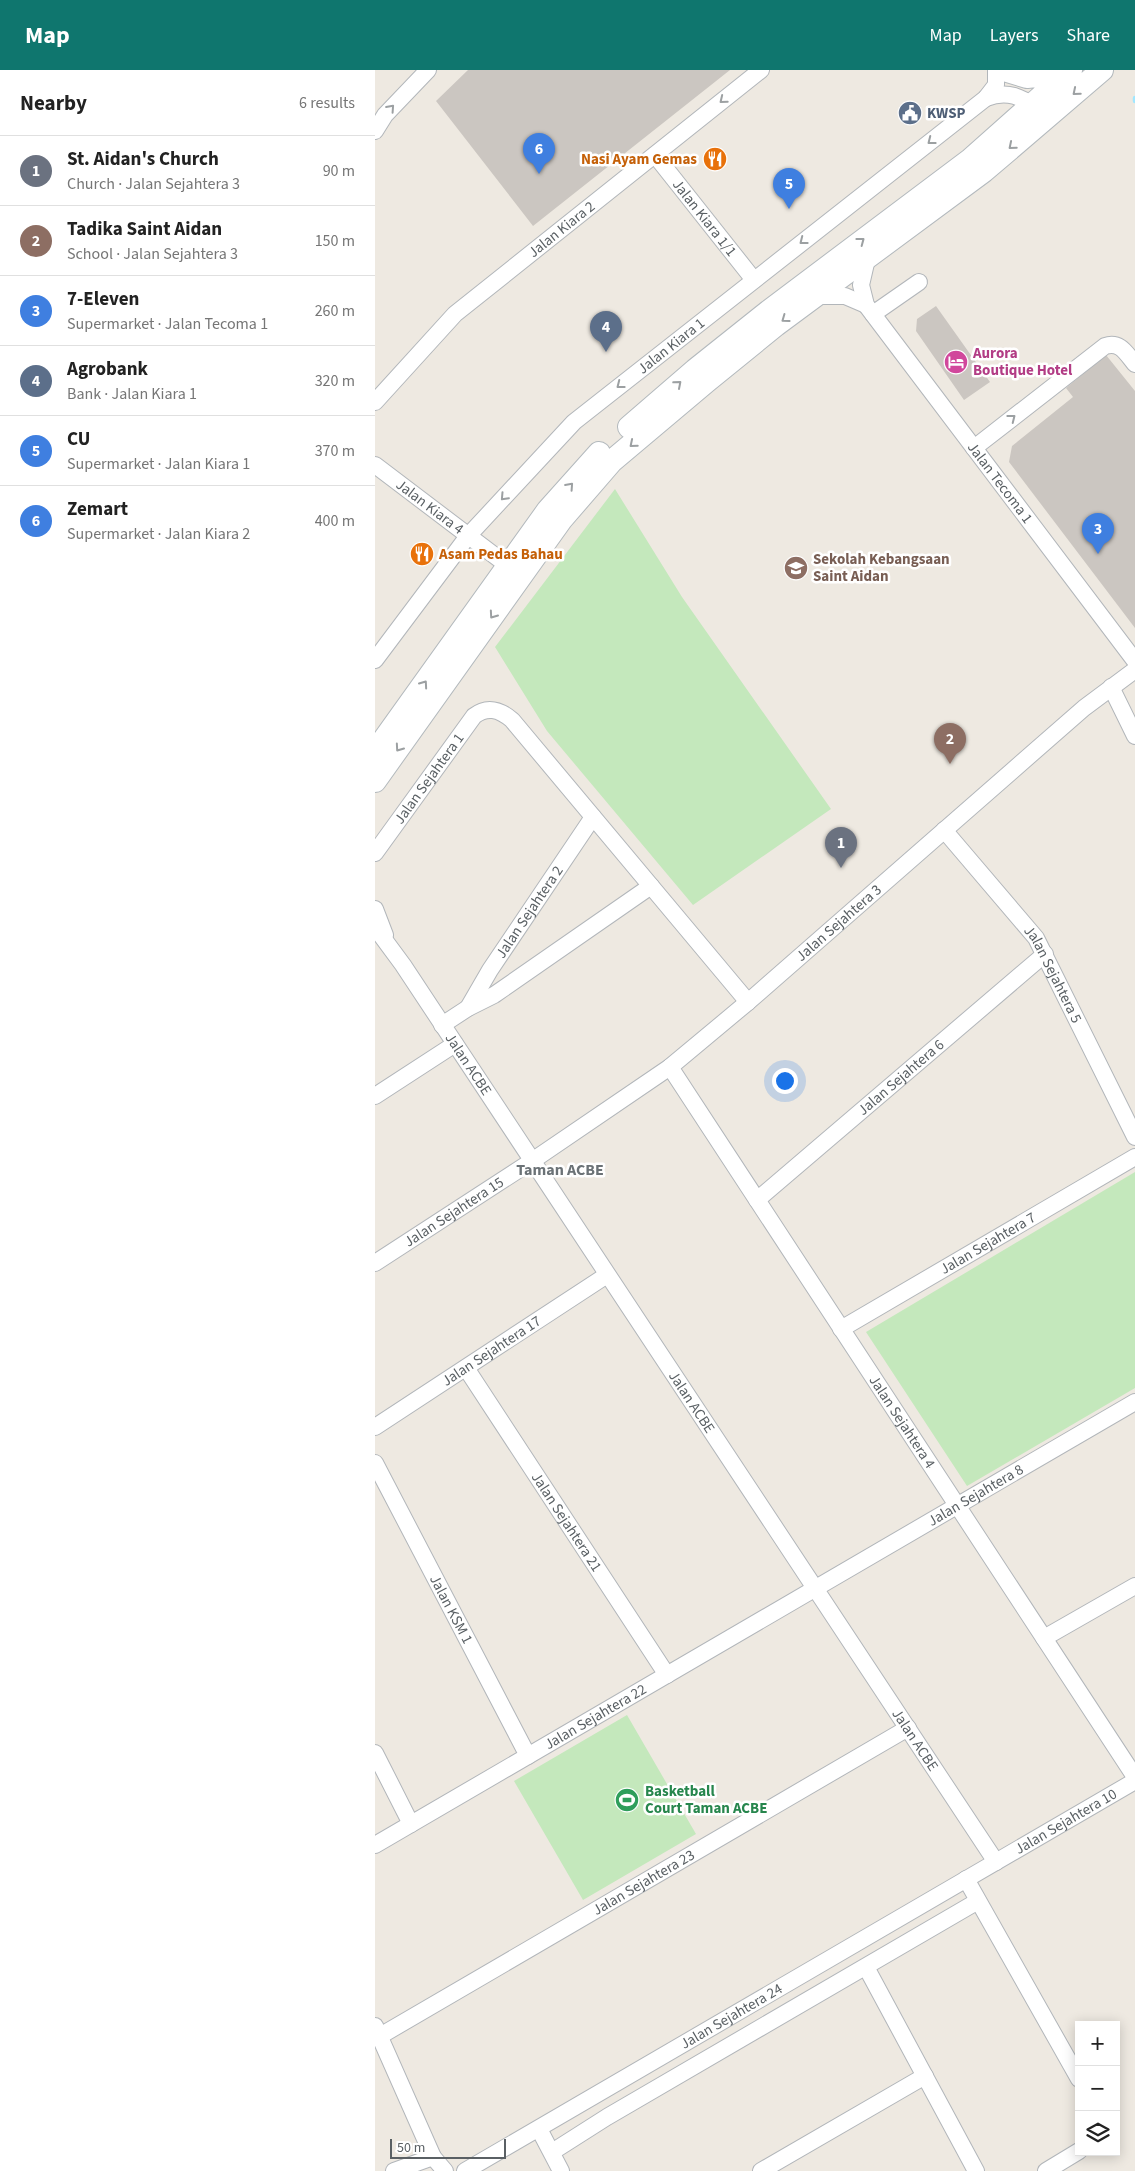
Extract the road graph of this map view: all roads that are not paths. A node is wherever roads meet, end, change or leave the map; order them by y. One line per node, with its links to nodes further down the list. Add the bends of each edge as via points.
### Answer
1 (427, 70): 9 (street, one-way to 1, via 385,115)
2 (761, 70): 10 (street, Jalan Kiara 2, one-way to 10)
3 (996, 70): 7 (street, Jalan Kiara 1, via 996,85)
4 (1004, 70): 6 (main road, via 1027,77)
5 (1102, 70): 8 (main road, one-way to 8)
6 (1069, 72): 8 (main road)
7 (986, 98): 8 (street, via 1007,93); 12 (street, Jalan Kiara 1, one-way to 12)
8 (1041, 110): 11 (main road, one-way to 11, via 984,170); 21 (main road, one-way to 8, via 548,510 601,450 709,358 971,158)
9 (375, 131)
10 (655, 155): 12 (street, Jalan Kiara 1/1); 17 (street, Jalan Kiara 2, via 455,314)
11 (867, 259): 14 (main road); 15 (street, via 861,285)
12 (753, 280): 20 (street, Jalan Kiara 1, one-way to 20, via 574,422)
13 (919, 282): 15 (street)
14 (817, 296): 15 (street, via 845,296); 21 (main road, one-way to 21, via 707,381 612,462)
15 (869, 310): 18 (street, Jalan Tecoma 1)
16 (1135, 364): 18 (street, one-way to 16, via 1105,346 1119,346)
17 (375, 402)
18 (974, 448): 23 (street, Jalan Tecoma 1)
19 (375, 465): 20 (street, Jalan Kiara 4)
20 (468, 536): 21 (street, Jalan Kiara 4); 22 (street, Jalan Kiara 1)
21 (515, 571): 27 (main road, one-way to 21); 28 (main road, one-way to 28)
22 (375, 660)
23 (1135, 661)
24 (1135, 670): 25 (street, Jalan Sejahtera 3)
25 (1111, 686): 26 (street); 30 (street, Jalan Sejahtera 3)
26 (1135, 736)
27 (375, 752)
28 (375, 781)
29 (593, 818): 31 (street, Jalan Sejahtera 1, via 511,720 498,711 488,709 474,716); 32 (street); 38 (street, Jalan Sejahtera 2, via 490,970)
30 (944, 830): 36 (street, Jalan Sejahtera 5, via 1025,923); 37 (street, Jalan Sejahtera 3)
31 (375, 853)
32 (651, 886): 37 (street); 38 (street, Jalan Sejahtera 2, via 494,995)
33 (375, 909): 35 (street, Jalan ACBE)
34 (375, 927): 35 (street, Jalan ACBE)
35 (388, 943): 39 (street, Jalan ACBE)
36 (1045, 954): 43 (street, Jalan Sejahtera 5); 46 (street, Jalan Sejahtera 6)
37 (748, 1002): 41 (street, Jalan Sejahtera 3)
38 (468, 1008): 39 (street, Jalan Sejahtera 2)
39 (442, 1025): 40 (street, Jalan ACBE)
40 (455, 1044): 42 (street); 45 (street, Jalan ACBE)
41 (670, 1067): 45 (street, Jalan Sejahtera 3); 46 (street, Jalan Sejahtera 4)
42 (375, 1096)
43 (1135, 1137)
44 (1135, 1157): 49 (street, Jalan Sejahtera 7)
45 (532, 1161): 47 (street, Jalan Sejahtera 15); 48 (street, Jalan ACBE)
46 (757, 1200): 49 (street, Jalan Sejahtera 4)
47 (375, 1264)
48 (607, 1275): 50 (street, Jalan Sejahtera 17); 56 (street, Jalan ACBE)
49 (841, 1329): 54 (street, Jalan Sejahtera 4)
50 (466, 1368): 52 (street, Jalan Sejahtera 17); 58 (street, Jalan Sejahtera 21)
51 (1135, 1402): 54 (street, Jalan Sejahtera 8)
52 (375, 1427)
53 (375, 1463): 61 (street, Jalan KSM 1)
54 (957, 1505): 56 (street, Jalan Sejahtera 8); 57 (street, Jalan Sejahtera 4)
55 (1135, 1586): 57 (street)
56 (815, 1588): 58 (street, Jalan Sejahtera 22); 59 (street, Jalan ACBE)
57 (1044, 1638): 62 (street, Jalan Sejahtera 4)
58 (667, 1674): 61 (street, Jalan Sejahtera 22)
59 (907, 1728): 65 (street, Jalan ACBE); 69 (street, Jalan Sejahtera 23)
60 (375, 1754): 63 (street)
61 (528, 1756): 63 (street, Jalan Sejahtera 22)
62 (1135, 1779): 65 (street, Jalan Sejahtera 10)
63 (411, 1824): 64 (street, Jalan Sejahtera 22)
64 (375, 1846)
65 (996, 1862): 66 (street, Jalan Sejahtera 24)
66 (966, 1879): 67 (street); 72 (street, Jalan Sejahtera 24)
67 (979, 1901): 68 (street); 70 (street)
68 (866, 1967): 71 (street); 73 (street)
69 (378, 2031): 75 (street)
70 (1075, 2072)
71 (925, 2076): 80 (street); 81 (street)
72 (539, 2129): 73 (street); 78 (street, Jalan Sejahtera 24)
73 (552, 2152): 79 (street)
74 (1075, 2153): 82 (street)
75 (433, 2157): 76 (street); 77 (street)
76 (394, 2171)
77 (445, 2171)
78 (465, 2171)
79 (561, 2171)
80 (761, 2171)
81 (976, 2171)
82 (1046, 2171)

